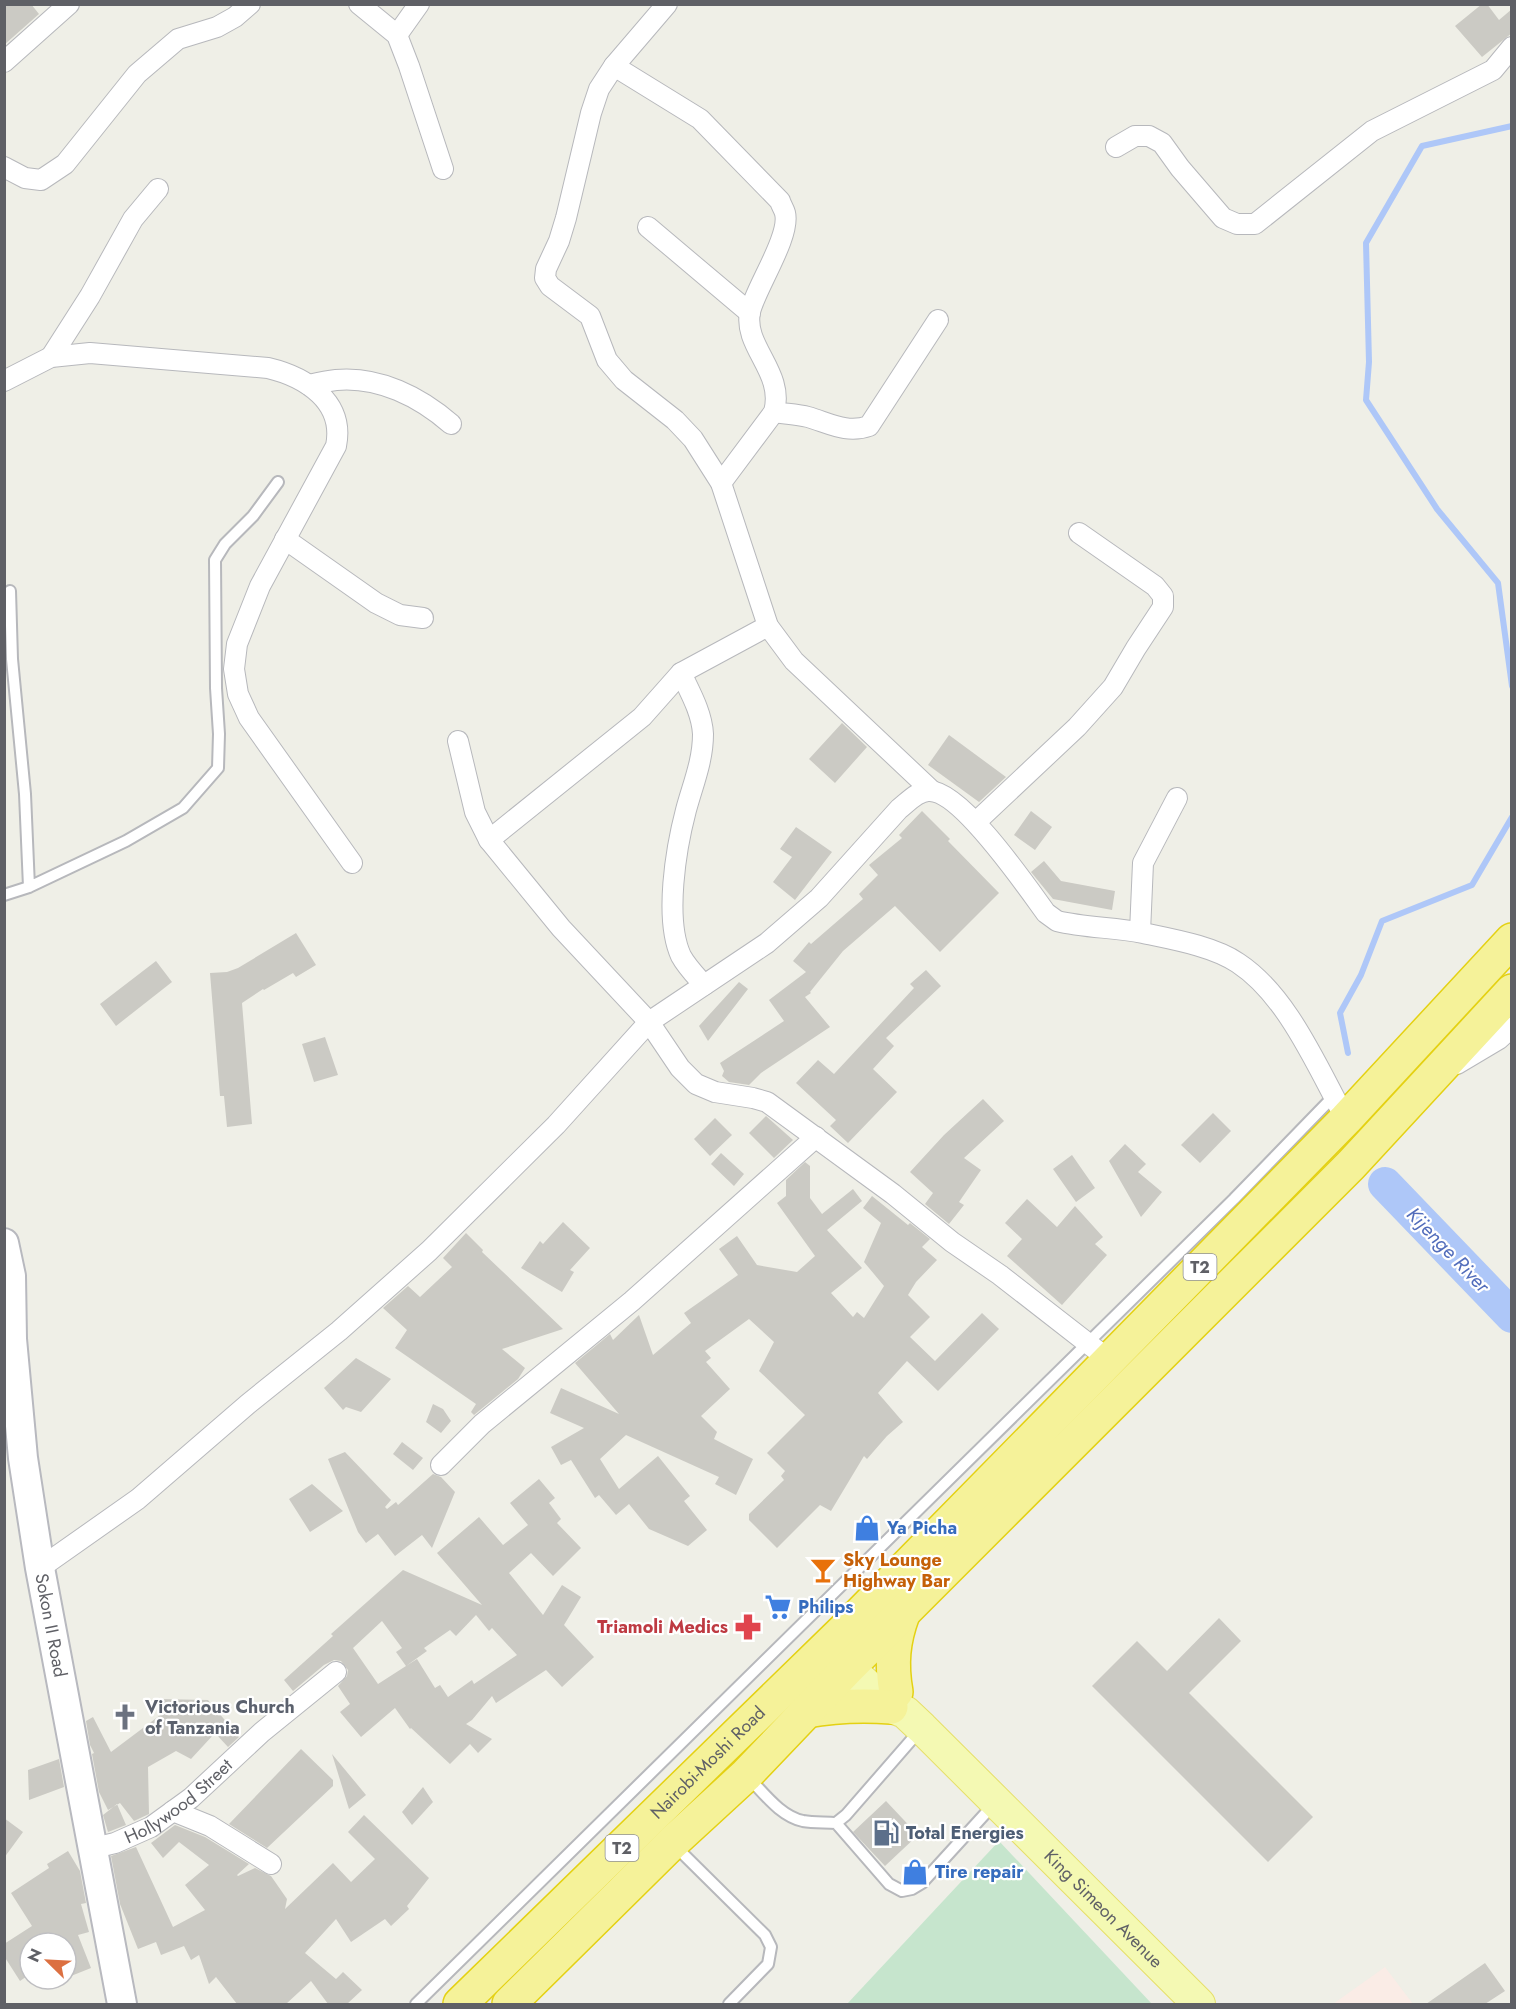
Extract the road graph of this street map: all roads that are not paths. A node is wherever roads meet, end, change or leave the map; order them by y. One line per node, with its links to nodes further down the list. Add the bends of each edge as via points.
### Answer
1 (69, 4): 8 (street)
2 (250, 4): 11 (street, via 217,27 178,39 137,74 65,164 50,175 41,180 25,178)
3 (359, 4): 6 (street)
4 (419, 4): 6 (street)
5 (668, 4): 9 (street)
6 (397, 35): 12 (street)
7 (1512, 47): 10 (street, via 1493,70 1372,131 1255,224 1238,224 1223,218 1162,143 1149,136 1135,136)
8 (4, 62)
9 (614, 66): 15 (street, via 700,119 780,201 786,215 781,239); 23 (street, via 599,89 591,112 560,241 545,278 590,316 608,360 624,380 675,420)
10 (1116, 147)
11 (4, 166)
12 (442, 169)
13 (158, 189): 17 (street, via 133,219)
14 (648, 227): 15 (street)
15 (750, 313): 20 (street, via 751,332 777,388)
16 (938, 320): 20 (street, via 868,426 857,430 830,426 807,417)
17 (51, 357): 18 (street); 19 (street, via 90,353 268,368 289,373)
18 (4, 381)
19 (309, 385): 21 (street, via 338,380 368,382 406,392); 25 (street, via 332,410 339,433 336,446)
20 (774, 412): 23 (street)
21 (451, 424)
22 (279, 482): 36 (lane, via 215,560 218,768 183,808 126,841)
23 (721, 483): 28 (street)
24 (1079, 533): 33 (street, via 1155,586 1163,596 1163,607 1113,687 1077,727)
25 (285, 539): 27 (street, via 376,603 400,615); 35 (street, via 260,586 237,644 234,669 238,694 249,718)
26 (10, 591): 36 (lane)
27 (423, 618)
28 (768, 626): 29 (street); 31 (street, via 794,661)
29 (681, 673): 34 (street, via 642,717); 40 (street, via 703,731 702,755 673,874 675,934 690,970)
30 (458, 741): 34 (street, via 475,812)
31 (932, 790): 33 (street); 40 (street, via 913,797 899,809 819,898 767,943)
32 (1177, 798): 38 (street, via 1143,863)
33 (976, 822): 38 (street, via 1046,913 1057,921)
34 (489, 840): 42 (street, via 561,928)
35 (352, 863)
36 (29, 887): 37 (lane)
37 (4, 895)
38 (1140, 932): 45 (street, via 1205,948 1236,961 1263,982)
39 (1512, 940): 45 (highway, T2)
40 (704, 985): 42 (street)
41 (1512, 992): 44 (highway, T2)
42 (649, 1022): 46 (street, via 680,1068 696,1084 715,1092 767,1102); 52 (street, via 556,1125 429,1251 138,1499)
43 (1512, 1027): 44 (street)
44 (1428, 1082): 53 (highway, T2, via 1351,1165)
45 (1340, 1108): 49 (highway, T2)
46 (816, 1137): 49 (street); 50 (street, via 632,1301 482,1424)
47 (4, 1243): 48 (street, Sokon II Road)
48 (8, 1277): 52 (street, Sokon II Road, via 17,1405)
49 (1097, 1352): 51 (highway, T2); 67 (lane)
50 (441, 1465)
51 (914, 1557): 53 (highway); 55 (highway, T2)
52 (40, 1568): 64 (street, Sokon II Road)
53 (935, 1583): 54 (highway, T2)
54 (903, 1614): 55 (highway, T2); 57 (highway, via 892,1672)
55 (846, 1649): 57 (main road, King Simeon Avenue); 58 (highway, Nairobi-Moshi Road / T2); 68 (highway, Nairobi-Moshi Road / T2)
56 (336, 1672): 61 (street, Hollywood Street)
57 (903, 1710): 58 (highway, via 868,1705); 60 (main road, King Simeon Avenue); 62 (lane, via 853,1808)
58 (806, 1712): 59 (highway, Nairobi-Moshi Road / T2)
59 (746, 1775): 62 (lane, via 788,1815 803,1821); 63 (highway, Nairobi-Moshi Road / T2)
60 (995, 1802): 62 (lane, via 922,1883 902,1892 890,1884); 71 (main road, King Simeon Avenue)
61 (173, 1811): 64 (street, Hollywood Street, via 150,1827); 65 (street, via 210,1826)
62 (836, 1823)
63 (672, 1843): 69 (highway, Nairobi-Moshi Road / T2); 70 (lane, via 765,1935 771,1947 768,1964)
64 (94, 1848): 66 (street, Sokon II Road)
65 (271, 1864)
66 (122, 2004)
67 (416, 2004)
68 (460, 2004)
69 (509, 2004)
70 (729, 2004)
71 (1199, 2004)

